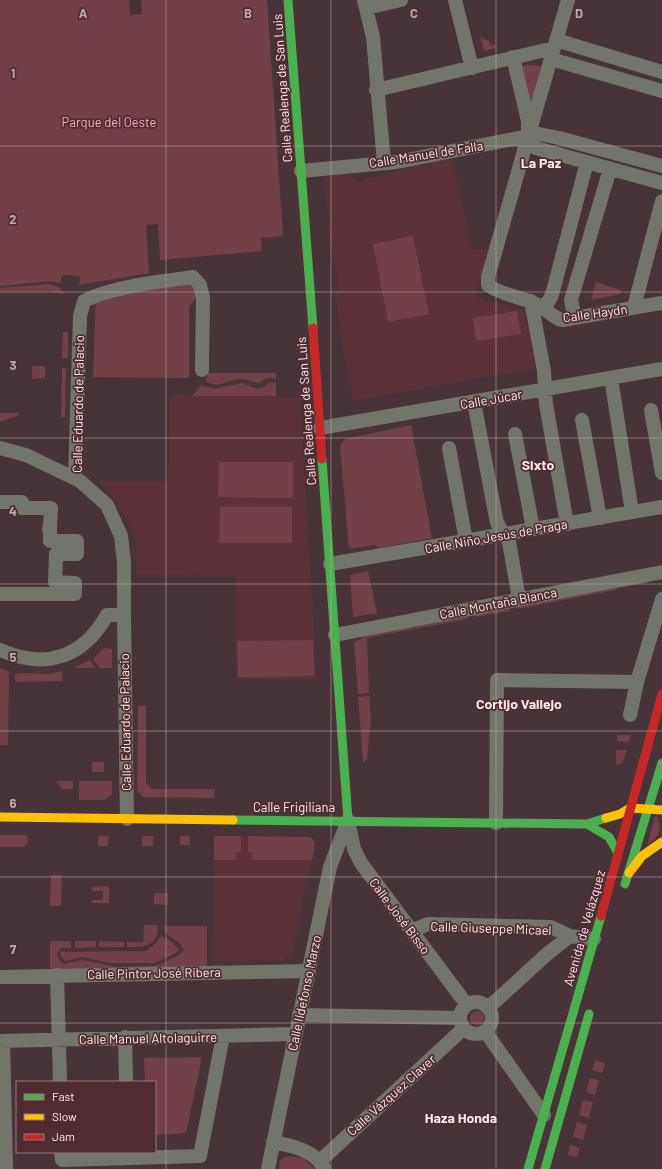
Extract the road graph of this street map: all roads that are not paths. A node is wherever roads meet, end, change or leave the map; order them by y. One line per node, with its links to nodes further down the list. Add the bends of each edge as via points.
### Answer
1 (288, 0): 17 (main road, Calle Realenga de San Luis)
2 (401, 0): 5 (street)
3 (455, 0): 8 (street)
4 (568, 0): 6 (street)
5 (365, 4): 10 (street, via 373,37)
6 (554, 49): 7 (street); 9 (street); 11 (street); 12 (street)
7 (513, 57): 8 (street); 12 (street, via 528,121)
8 (472, 68): 10 (street)
9 (662, 72)
10 (376, 90): 14 (street)
11 (662, 91)
12 (528, 136): 13 (street, via 536,148); 14 (street, Calle Manuel de Falla); 15 (street, Calle Manuel de Falla, via 539,134 559,138); 20 (street, Calle Haydn, via 488,277 488,285 495,290)
13 (587, 162): 16 (street); 23 (street, via 552,295)
14 (384, 163): 17 (street, Calle Manuel de Falla)
15 (662, 166)
16 (610, 169): 18 (street); 24 (street, via 571,300)
17 (301, 171): 32 (main road, Calle Realenga de San Luis)
18 (662, 183)
19 (662, 201): 22 (street)
20 (531, 301): 23 (street, Calle Haydn); 28 (street)
21 (662, 303): 22 (street, Calle Haydn)
22 (634, 307): 24 (street, Calle Haydn)
23 (544, 309): 24 (street, Calle Haydn, via 562,320)
24 (575, 318)
25 (662, 369): 27 (street, Calle Júcar)
26 (202, 370): 37 (street, Calle Eduardo de Palacio, via 204,298 200,285 193,277 95,294 84,301 80,316)
27 (611, 378): 28 (street, Calle Júcar); 40 (street)
28 (545, 389): 29 (street, Calle Júcar); 42 (street)
29 (474, 402): 32 (street, Calle Júcar); 44 (street, via 497,523)
30 (651, 410): 36 (street)
31 (582, 420): 41 (street)
32 (320, 428): 46 (main road, Calle Realenga de San Luis)
33 (515, 434): 43 (street)
34 (0, 448): 37 (street, via 26,455)
35 (449, 448): 45 (street)
36 (662, 473)
37 (74, 477): 51 (street, Calle Eduardo de Palacio, via 107,505 121,536 124,562)
38 (0, 502): 48 (street, via 22,502 22,508 50,508 50,540 77,541 77,554 56,554 56,582 75,583 75,594)
39 (662, 507): 40 (street, Calle Niño Jesús de Praga)
40 (632, 512): 41 (street, Calle Niño Jesús de Praga)
41 (600, 518): 42 (street, Calle Niño Jesús de Praga)
42 (566, 524): 43 (street, Calle Niño Jesús de Praga)
43 (532, 529): 44 (street, Calle Niño Jesús de Praga)
44 (504, 534): 45 (street, Calle Niño Jesús de Praga); 49 (street, via 509,542)
45 (466, 541): 46 (street, Calle Niño Jesús de Praga)
46 (330, 564): 52 (main road, Calle Realenga de San Luis)
47 (662, 572): 49 (street, Calle Montaña Blanca)
48 (0, 594)
49 (519, 599): 52 (street, Calle Montaña Blanca)
50 (662, 599): 54 (street)
51 (124, 615): 53 (street, via 107,615 100,629 82,647 60,658 38,660 14,656); 62 (street, Calle Eduardo de Palacio)
52 (335, 635): 63 (main road, Calle Realenga de San Luis)
53 (0, 650)
54 (637, 682): 56 (street); 64 (street, via 497,680)
55 (662, 694): 58 (main road, Avenida de Velázquez)
56 (630, 716)
57 (662, 763): 59 (main road, Avenida de Velázquez)
58 (630, 808): 59 (main road); 65 (main road, Calle Frigiliana, via 620,814); 67 (main road, Avenida de Velázquez)
59 (648, 808): 60 (main road); 68 (main road, Avenida de Velázquez)
60 (662, 811)
61 (0, 817): 62 (main road, Calle Frigiliana)
62 (127, 819): 63 (main road, Calle Frigiliana)
63 (348, 820): 64 (main road, Calle Frigiliana); 70 (street, Calle José Bisso, via 354,849 361,863); 73 (street, Calle Ildefonso Marzo, via 330,867)
64 (496, 823): 65 (main road, Calle Frigiliana)
65 (587, 824): 67 (main road, Calle Frigiliana, via 609,837)
66 (662, 842): 68 (main road, via 642,856)
67 (618, 853): 72 (main road, Avenida de Velázquez)
68 (628, 875): 69 (main road, Avenida de Velázquez)
69 (623, 890)
70 (411, 931): 71 (street, Calle Giuseppe Micael, via 428,924 551,927); 77 (street, Calle José Bisso)
71 (570, 936): 72 (street, Calle Giuseppe Micael); 78 (street)
72 (594, 940): 89 (main road, Avenida de Velázquez)
73 (309, 971): 74 (street, Calle Pintor José Ribera); 79 (street, Calle Ildefonso Marzo)
74 (57, 976): 75 (street, Calle Pintor José Ribera); 85 (street)
75 (0, 977)
76 (592, 1002): 94 (main road)
77 (467, 1005): 78 (street, via 480,1003); 80 (street, via 460,1013)
78 (488, 1008): 81 (street, via 492,1018 489,1028)
79 (299, 1015): 80 (street); 82 (street, Calle Ildefonso Marzo)
80 (461, 1024): 81 (street, via 467,1032 476,1035); 93 (street, Calle Vázquez Claver)
81 (485, 1031): 89 (street)
82 (296, 1034): 83 (street, Calle Manuel Altolaguirre); 90 (street, Calle Ildefonso Marzo)
83 (223, 1036): 84 (street, Calle Manuel Altolaguirre); 92 (street, via 200,1156)
84 (126, 1038): 85 (street, Calle Manuel Altolaguirre); 88 (street)
85 (59, 1040): 86 (street, Calle Manuel Altolaguirre); 87 (street)
86 (2, 1041): 95 (street)
87 (60, 1081)
88 (126, 1081)
89 (544, 1115): 97 (main road, Avenida de Velázquez)
90 (273, 1142): 93 (street, via 300,1147); 96 (street, Calle Ildefonso Marzo)
91 (61, 1153): 92 (street, via 62,1160)
92 (127, 1155)
93 (322, 1165)
94 (547, 1167)
95 (6, 1169)
96 (268, 1169)
97 (528, 1169)

